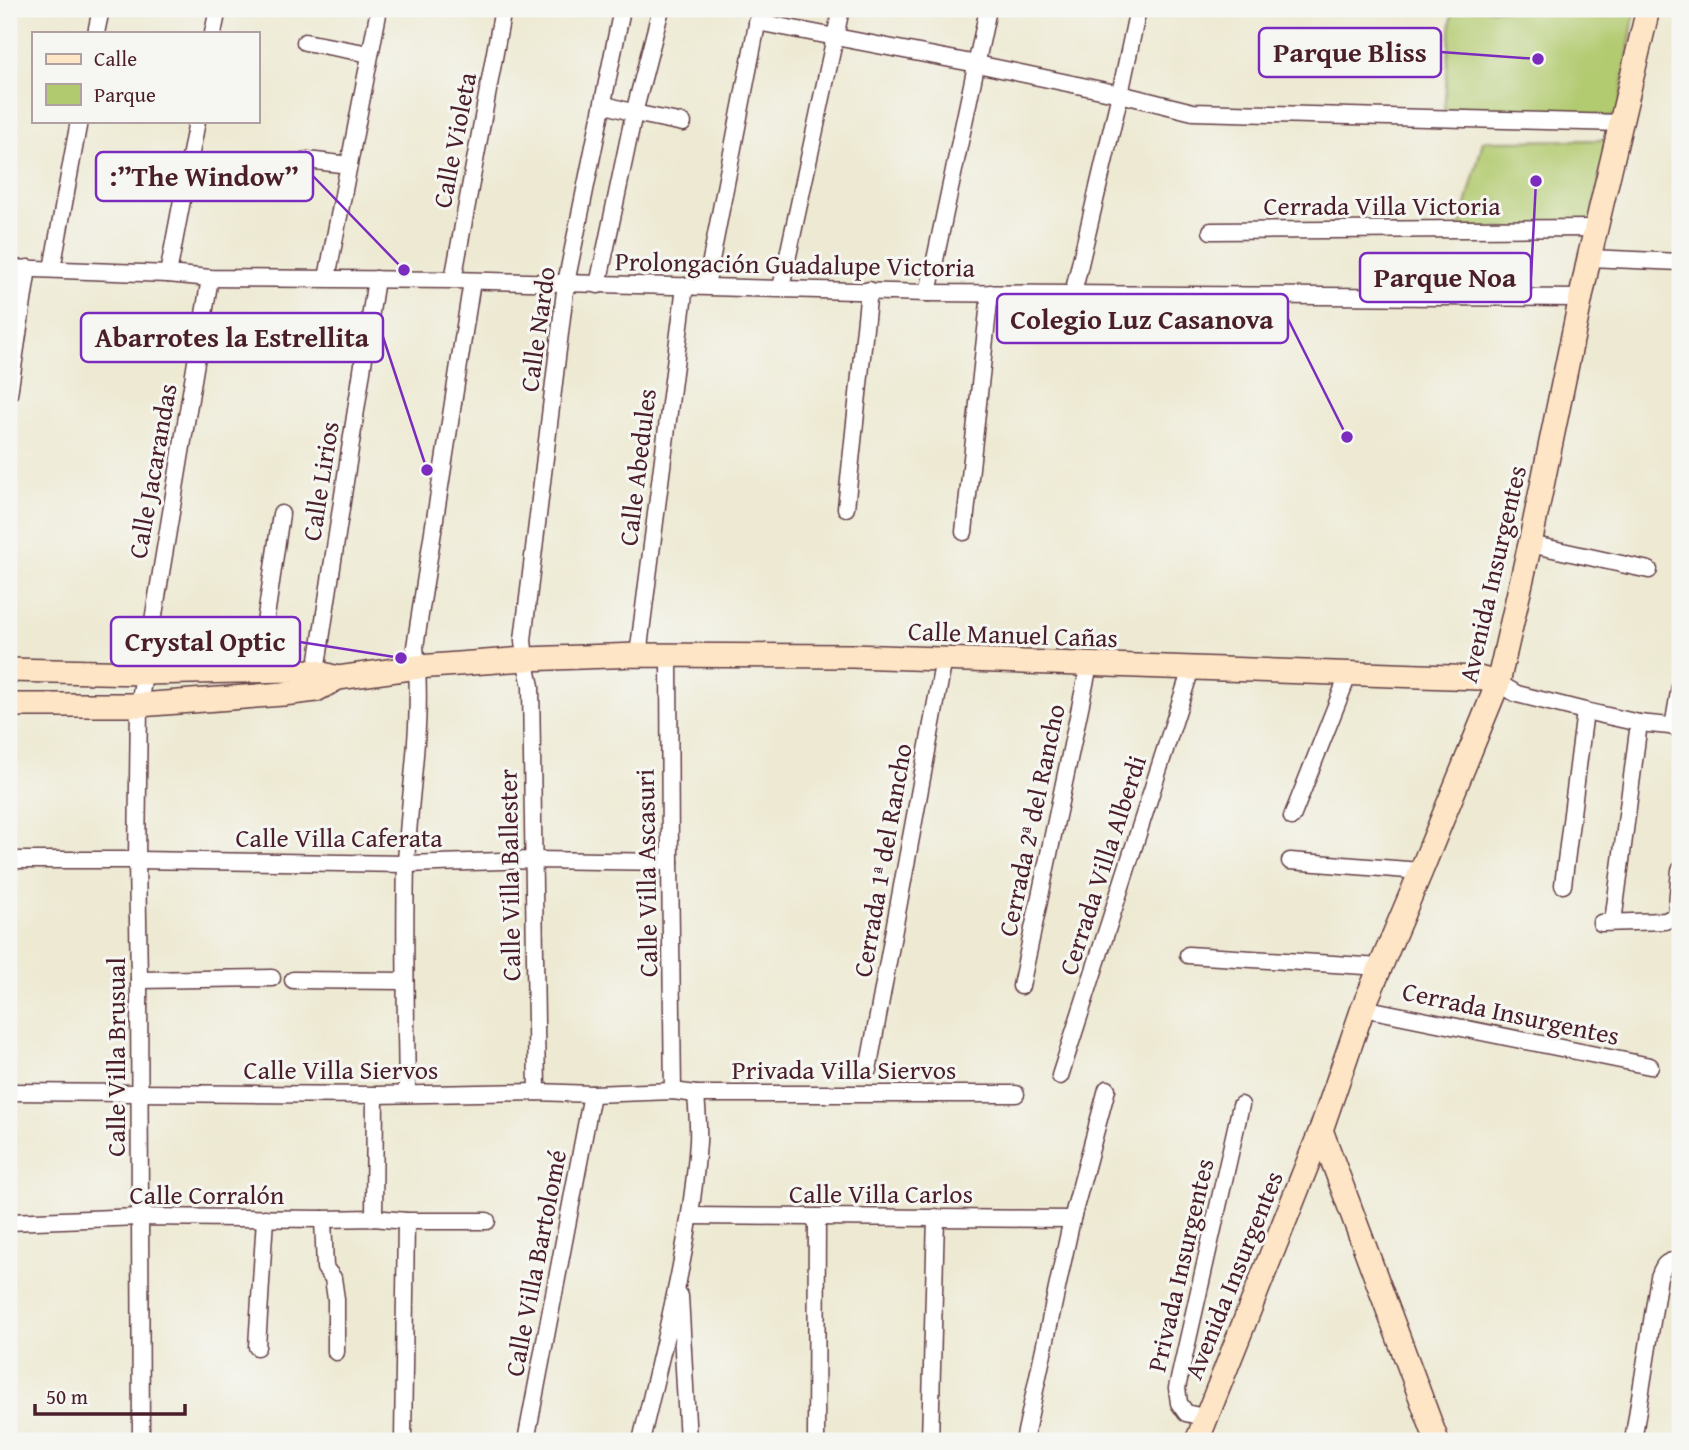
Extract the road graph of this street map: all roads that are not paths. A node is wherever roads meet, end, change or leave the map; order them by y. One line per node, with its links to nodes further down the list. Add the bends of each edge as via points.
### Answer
1 (101, 9): 12 (street)
2 (218, 9): 13 (street)
3 (379, 9): 16 (street)
4 (503, 9): 38 (street, Calle Violeta)
5 (622, 9): 19 (street, Calle Nardo)
6 (661, 9): 20 (street)
7 (841, 9): 14 (street)
8 (988, 9): 17 (street)
9 (1138, 9): 18 (street)
10 (1648, 9): 23 (street, Avenida Insurgentes)
11 (758, 15): 14 (street); 43 (street)
12 (96, 32)
13 (214, 32)
14 (835, 38): 17 (street); 44 (street)
15 (305, 42): 16 (street)
16 (370, 54): 26 (street)
17 (977, 64): 18 (street); 46 (street)
18 (1120, 94): 23 (street, via 1193,113); 48 (street)
19 (603, 104): 20 (street); 40 (street, Calle Nardo)
20 (634, 113): 24 (street); 41 (street)
21 (79, 122): 33 (street)
22 (197, 122): 34 (street)
23 (1622, 122): 27 (street, Avenida Insurgentes)
24 (684, 124)
25 (307, 160): 26 (street)
26 (349, 165): 36 (street)
27 (1596, 228): 28 (street, Cerrada Villa Victoria); 29 (street, Avenida Insurgentes)
28 (1210, 231)
29 (1589, 258): 30 (street); 49 (street, Avenida Insurgentes)
30 (1680, 261)
31 (9, 268): 32 (street, Prolongación Guadalupe Victoria)
32 (28, 268): 33 (street, Prolongación Guadalupe Victoria); 50 (street)
33 (52, 269): 34 (street, Prolongación Guadalupe Victoria)
34 (168, 274): 35 (street, Prolongación Guadalupe Victoria)
35 (210, 278): 36 (street, Prolongación Guadalupe Victoria); 65 (street, Calle Jacarandas)
36 (327, 278): 37 (street, Prolongación Guadalupe Victoria)
37 (376, 279): 38 (street, Prolongación Guadalupe Victoria); 67 (street, Calle Lirios)
38 (453, 280): 39 (street, Prolongación Guadalupe Victoria)
39 (472, 281): 40 (street, Prolongación Guadalupe Victoria); 61 (street, via 415,646)
40 (566, 283): 41 (street, Prolongación Guadalupe Victoria); 58 (street, Calle Nardo, via 523,640)
41 (598, 285): 42 (street, Prolongación Guadalupe Victoria)
42 (685, 286): 43 (street, Prolongación Guadalupe Victoria); 56 (street, Calle Abedules)
43 (706, 286): 44 (street, Prolongación Guadalupe Victoria)
44 (781, 288): 45 (street, Prolongación Guadalupe Victoria)
45 (869, 290): 46 (street, Prolongación Guadalupe Victoria); 51 (street)
46 (928, 293): 47 (street, Prolongación Guadalupe Victoria)
47 (990, 293): 48 (street, Prolongación Guadalupe Victoria); 53 (street)
48 (1073, 294): 49 (street, Prolongación Guadalupe Victoria)
49 (1580, 298): 54 (street, Avenida Insurgentes)
50 (9, 394)
51 (846, 508)
52 (281, 514): 64 (street)
53 (964, 532)
54 (1530, 544): 55 (street); 68 (street, Avenida Insurgentes)
55 (1649, 570)
56 (638, 655): 57 (street, Calle Manuel Cañas); 58 (street, Calle Manuel Cañas)
57 (669, 655): 59 (street, Calle Manuel Cañas); 80 (street, Calle Villa Ascasuri)
58 (525, 659): 61 (street, Calle Manuel Cañas); 78 (street, Calle Villa Ballester, via 531,686)
59 (944, 659): 60 (street, Calle Manuel Cañas); 94 (street, Cerrada 1ª del Rancho)
60 (1089, 665): 62 (street, Calle Manuel Cañas); 91 (street, Cerrada 2ª del Rancho)
61 (418, 667): 67 (street, Calle Manuel Cañas); 81 (street)
62 (1191, 668): 66 (street, Calle Manuel Cañas); 95 (street, Cerrada Villa Alberdi)
63 (9, 670): 65 (street, Calle Manuel Cañas)
64 (258, 671): 65 (street, Calle Manuel Cañas); 67 (street, Calle Manuel Cañas, via 292,670)
65 (143, 673): 71 (street, Calle Villa Brusual)
66 (1349, 673): 68 (street, Calle Manuel Cañas, via 1479,678); 75 (street)
67 (323, 680): 71 (street, Calle Manuel Cañas, via 283,694)
68 (1498, 683): 72 (street, Calle Manuel Cañas, via 1517,694); 83 (street, Avenida Insurgentes)
69 (1680, 686): 74 (street)
70 (9, 705): 71 (street, Calle Manuel Cañas)
71 (139, 705): 77 (street, Calle Villa Brusual)
72 (1585, 711): 73 (street, Calle Manuel Cañas); 84 (street)
73 (1639, 723): 74 (street, Calle Manuel Cañas); 82 (street, via 1607,922 1665,921 1676,916)
74 (1677, 727)
75 (1292, 817)
76 (9, 860): 77 (street, Calle Villa Caferata)
77 (137, 860): 81 (street, Calle Villa Caferata); 88 (street, Calle Villa Brusual)
78 (534, 860): 80 (street, Calle Villa Caferata); 81 (street, Calle Villa Caferata); 100 (street, Calle Villa Ballester)
79 (1290, 861): 83 (street)
80 (670, 862): 97 (street, Calle Villa Ascasuri)
81 (406, 863): 90 (street)
82 (1680, 870)
83 (1421, 871): 86 (street, Avenida Insurgentes)
84 (1563, 885)
85 (1188, 955): 86 (street)
86 (1381, 967): 92 (street, Avenida Insurgentes)
87 (272, 978): 88 (street)
88 (139, 980): 99 (street, Calle Villa Brusual)
89 (293, 980): 90 (street)
90 (405, 981): 101 (street)
91 (1021, 986)
92 (1363, 1008): 93 (street, Cerrada Insurgentes); 107 (street, Avenida Insurgentes)
93 (1650, 1066)
94 (868, 1070)
95 (1060, 1076)
96 (1107, 1089): 115 (street)
97 (673, 1091): 102 (street, Calle Villa Siervos); 103 (street, Privada Villa Siervos)
98 (9, 1092): 99 (street, Calle Villa Siervos)
99 (140, 1092): 105 (street, Calle Villa Siervos); 109 (street, Calle Villa Brusual)
100 (537, 1092): 101 (street, Calle Villa Siervos); 102 (street, Calle Villa Siervos)
101 (407, 1094): 105 (street, Calle Villa Siervos)
102 (592, 1094): 126 (street, Calle Villa Bartolomé)
103 (696, 1094): 104 (street, Privada Villa Siervos); 108 (street, via 698,1140)
104 (1016, 1094)
105 (375, 1095): 113 (street)
106 (1241, 1105): 123 (street, Privada Insurgentes, via 1177,1388 1186,1413)
107 (1321, 1130): 123 (street, Avenida Insurgentes); 133 (street)
108 (690, 1216): 110 (street, Calle Villa Carlos); 120 (street)
109 (141, 1217): 112 (street, Calle Corralón); 118 (street, Calle Corralón); 124 (street, Calle Villa Brusual)
110 (817, 1217): 111 (street, Calle Villa Carlos); 129 (street)
111 (936, 1217): 115 (street, Calle Villa Carlos); 130 (street)
112 (265, 1218): 114 (street, Calle Corralón); 121 (street)
113 (374, 1218): 114 (street, Calle Corralón); 116 (street, Calle Corralón)
114 (323, 1219): 122 (street, via 325,1268 336,1298)
115 (1072, 1219): 131 (street)
116 (406, 1221): 117 (street, Calle Corralón); 125 (street)
117 (487, 1221)
118 (9, 1222)
119 (1680, 1261): 134 (street, via 1664,1265 1659,1277)
120 (680, 1276): 127 (street); 128 (street)
121 (257, 1347)
122 (336, 1352)
123 (1207, 1418): 132 (street, Avenida Insurgentes)
124 (141, 1441)
125 (403, 1441)
126 (526, 1441)
127 (641, 1441)
128 (688, 1441)
129 (816, 1441)
130 (930, 1441)
131 (1024, 1441)
132 (1197, 1441)
133 (1437, 1441)
134 (1633, 1441)

